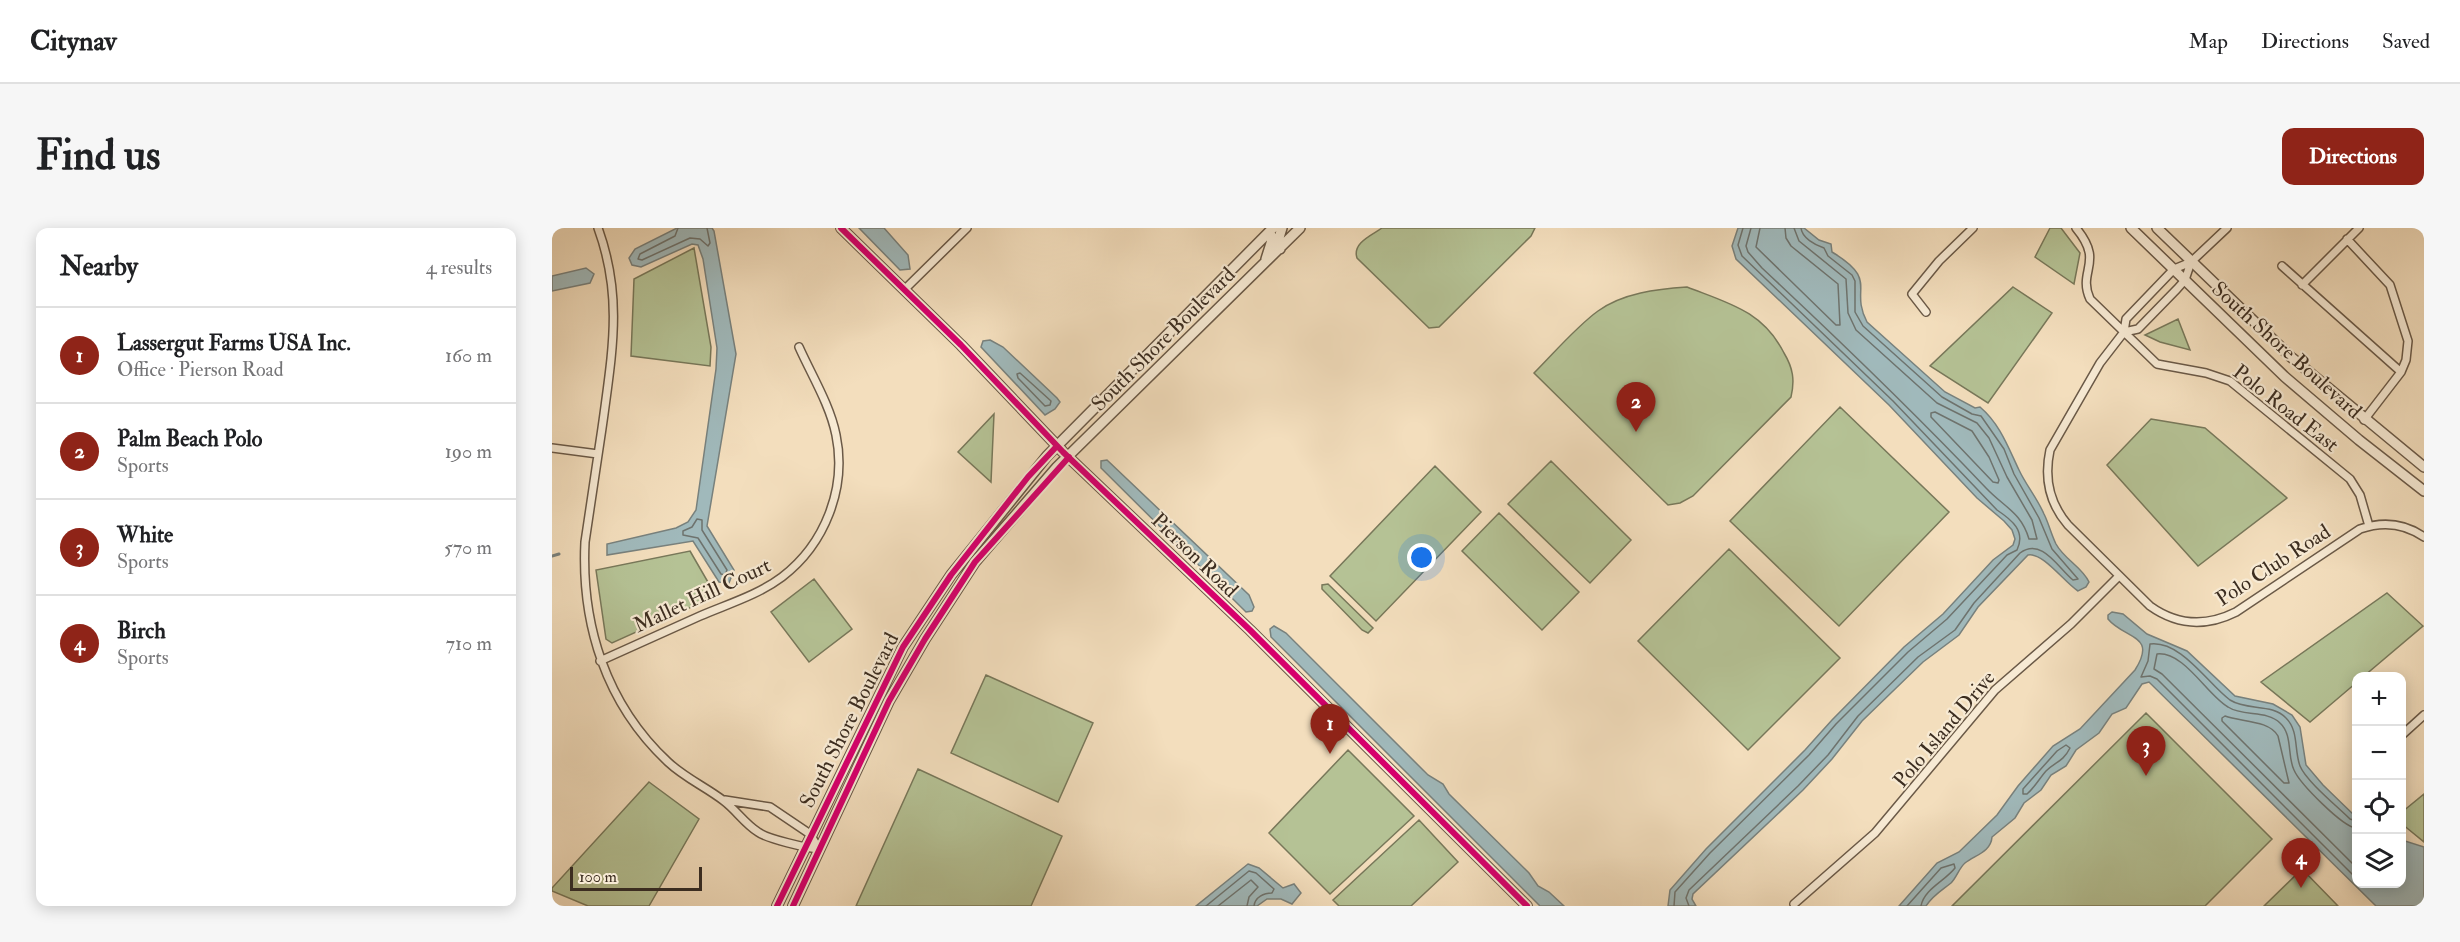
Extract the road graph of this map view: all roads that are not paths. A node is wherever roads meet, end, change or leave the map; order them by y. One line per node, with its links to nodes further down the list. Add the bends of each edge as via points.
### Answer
1 (598, 228): 29 (street, via 609,262 615,304 614,345)
2 (841, 228): 21 (street, Pierson Road)
3 (968, 228): 21 (street)
4 (1282, 228): 14 (street)
5 (1300, 228): 14 (street, South Shore Boulevard)
6 (1973, 228): 22 (street, via 1912,294)
7 (2076, 228): 23 (street, Polo Road East, via 2087,241 2091,254 2086,280 2090,299)
8 (2131, 228): 18 (street, South Shore Boulevard)
9 (2157, 228): 15 (street, South Shore Boulevard)
10 (2227, 228): 15 (street)
11 (2359, 228): 13 (street)
12 (1270, 229): 16 (street, via 1271,245); 27 (street, South Shore Boulevard)
13 (2348, 239): 20 (street); 25 (street, via 2393,291 2408,341)
14 (1280, 249): 16 (street, South Shore Boulevard)
15 (2191, 262): 18 (street); 19 (street); 26 (street, South Shore Boulevard)
16 (1264, 264): 30 (street, South Shore Boulevard)
17 (2282, 266): 20 (street)
18 (2174, 269): 19 (street, South Shore Boulevard); 23 (street, via 2126,319)
19 (2185, 280): 23 (street, via 2138,329); 32 (street, South Shore Boulevard, via 2285,377)
20 (2302, 285): 25 (street)
21 (904, 290): 27 (street, Pierson Road)
22 (1926, 312)
23 (2124, 332): 33 (street, Polo Road East, via 2157,364 2230,381 2350,479 2360,495); 35 (street, Polo Club Road, via 2100,363 2055,438 2047,475 2052,499 2064,521)
24 (799, 347): 36 (street, Mallet Hill Court, via 831,416 838,454 833,504 820,534 797,564 772,584)
25 (2401, 372): 26 (street)
26 (2364, 420): 31 (street, South Shore Boulevard)
27 (1057, 446): 30 (street, Pierson Road); 40 (street, South Shore Boulevard, via 951,575 903,647)
28 (552, 448): 29 (street)
29 (598, 454): 36 (street, via 584,568 588,612)
30 (1068, 457): 42 (street, South Shore Boulevard, via 975,562 925,639 889,701); 46 (street, Pierson Road, via 1250,630)
31 (2424, 467)
32 (2424, 491)
33 (2369, 526): 34 (street, Polo Club Road, via 2397,525); 35 (street, Polo Club Road, via 2354,532 2236,612 2214,622 2189,623 2166,616)
34 (2424, 537)
35 (2119, 576): 43 (street, Polo Island Drive, via 1995,690 1875,833)
36 (600, 661): 39 (street, via 624,708 656,750 688,780)
37 (2424, 715): 38 (street)
38 (2406, 731)
39 (724, 800): 40 (street, via 770,807); 41 (street, via 759,834)
40 (810, 834): 41 (street, South Shore Boulevard); 42 (street)
41 (804, 848): 42 (street); 44 (street, South Shore Boulevard)
42 (819, 849): 45 (street, South Shore Boulevard)
43 (1794, 904)
44 (777, 906)
45 (793, 906)
46 (1527, 906)

